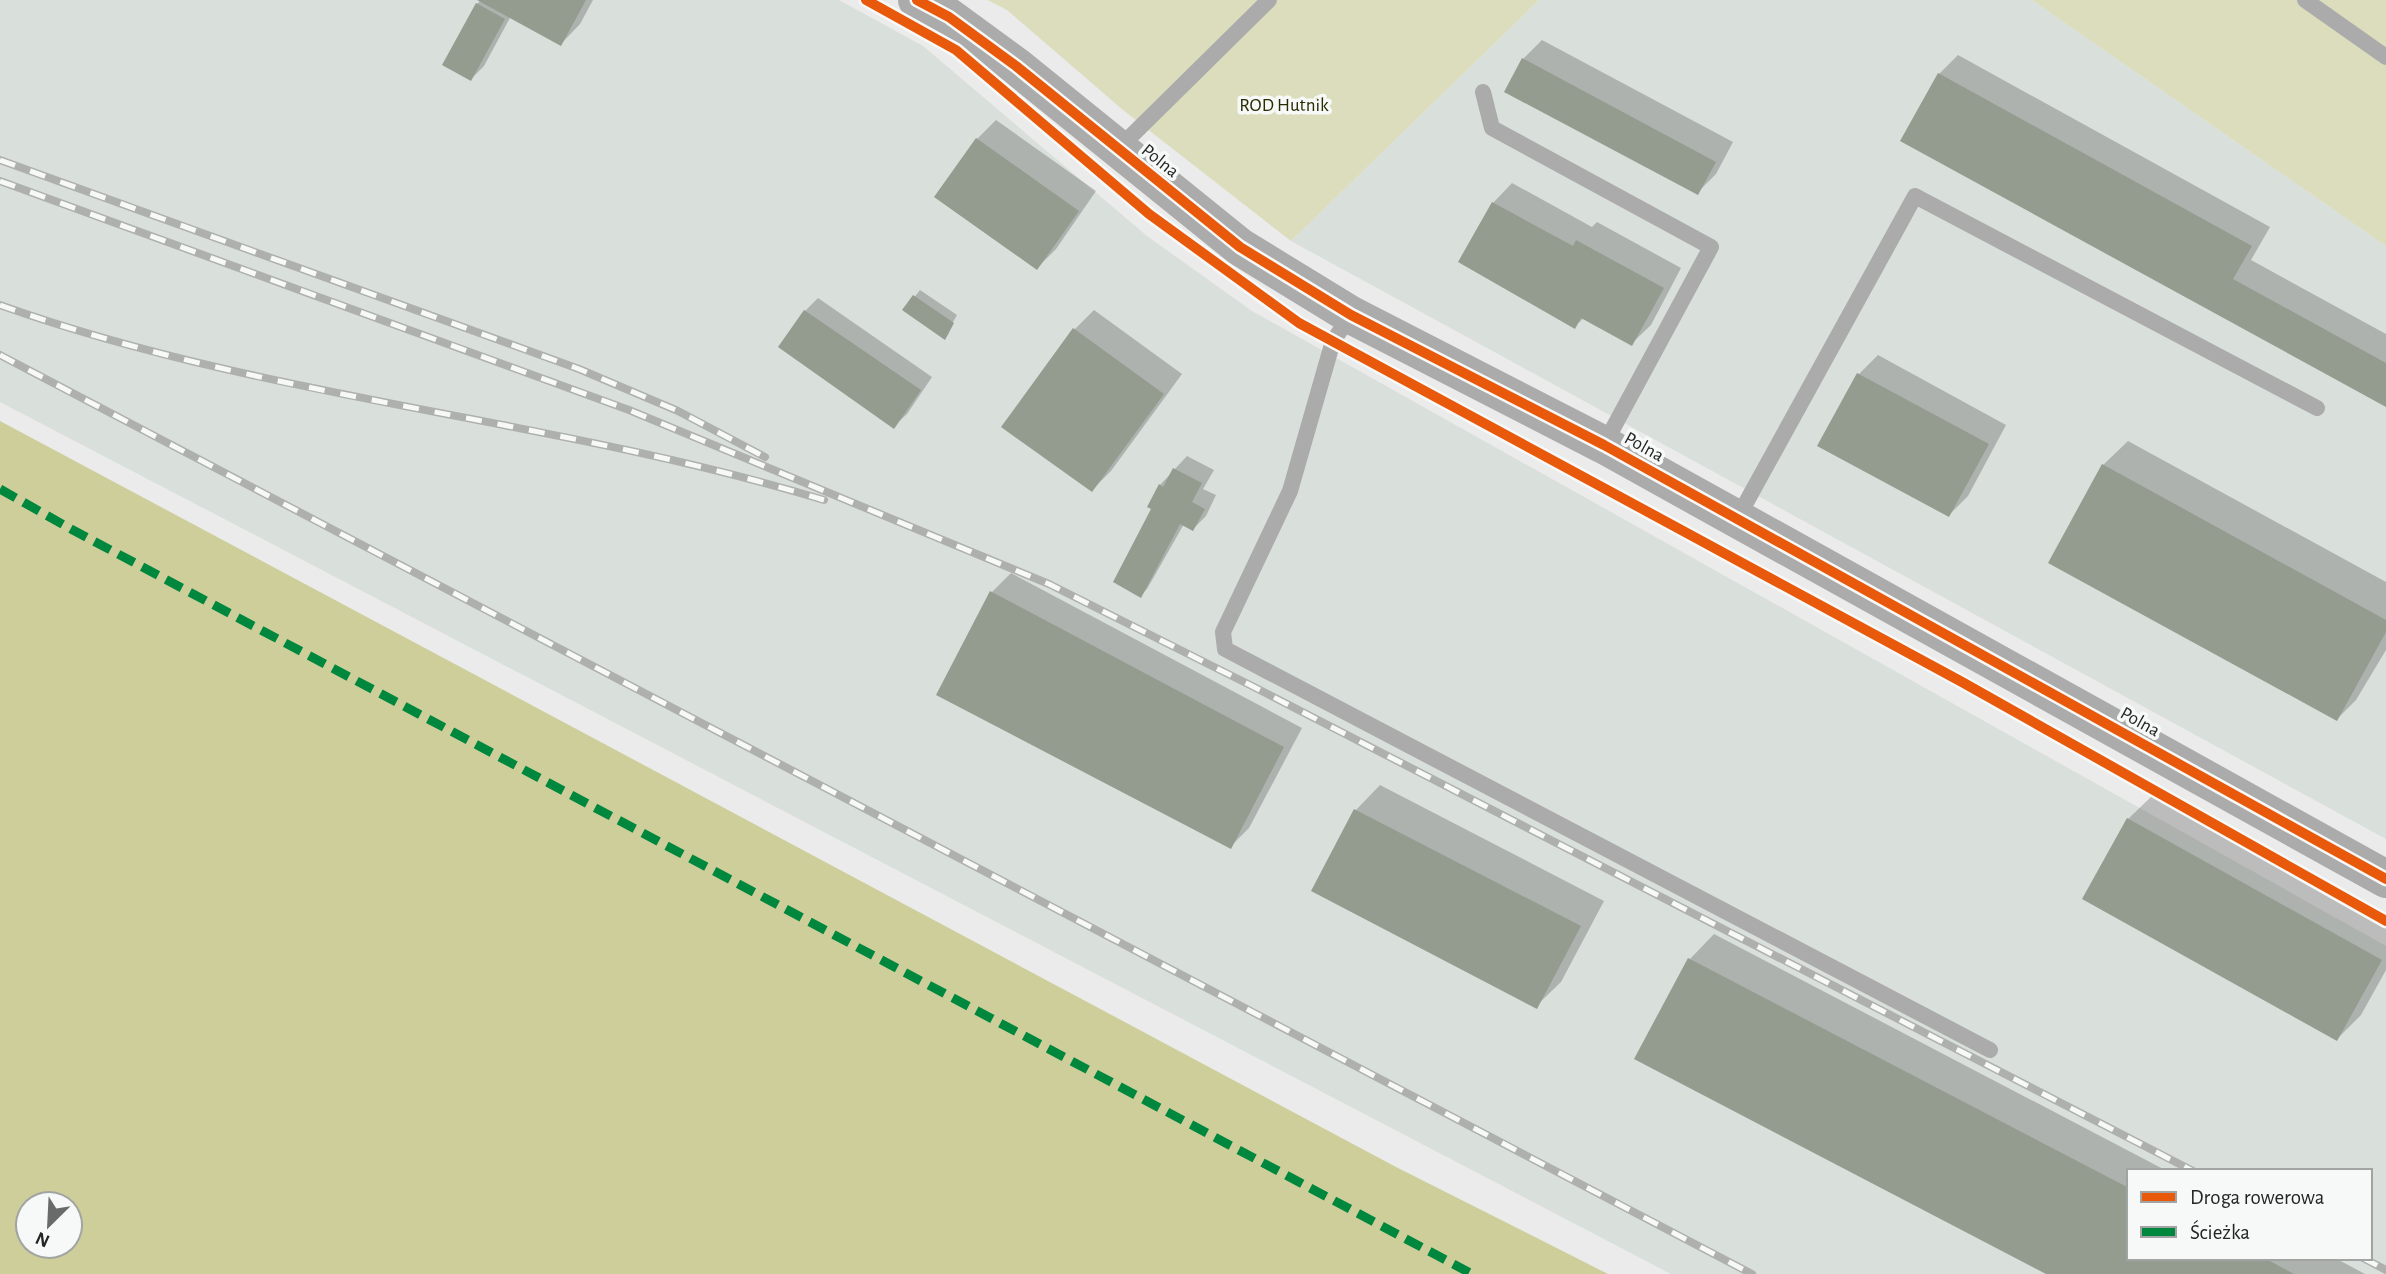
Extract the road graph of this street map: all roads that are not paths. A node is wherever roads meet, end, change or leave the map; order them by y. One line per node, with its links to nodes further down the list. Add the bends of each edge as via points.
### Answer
1 (917, 0): 6 (street, Polna, via 949,17 1016,66)
2 (1269, 0): 6 (lane)
3 (2305, 0): 4 (lane)
4 (2386, 57)
5 (1483, 92): 9 (lane, via 1492,128 1711,247)
6 (1118, 149): 7 (street, Polna, via 1240,247)
7 (1351, 315): 9 (street, Polna); 12 (lane, via 1334,341 1290,491 1223,632 1224,649)
8 (2317, 408): 10 (lane, via 1915,196)
9 (1604, 445): 10 (street, Polna)
10 (1737, 519): 11 (street, Polna)
11 (2386, 879)
12 (1990, 1050)

